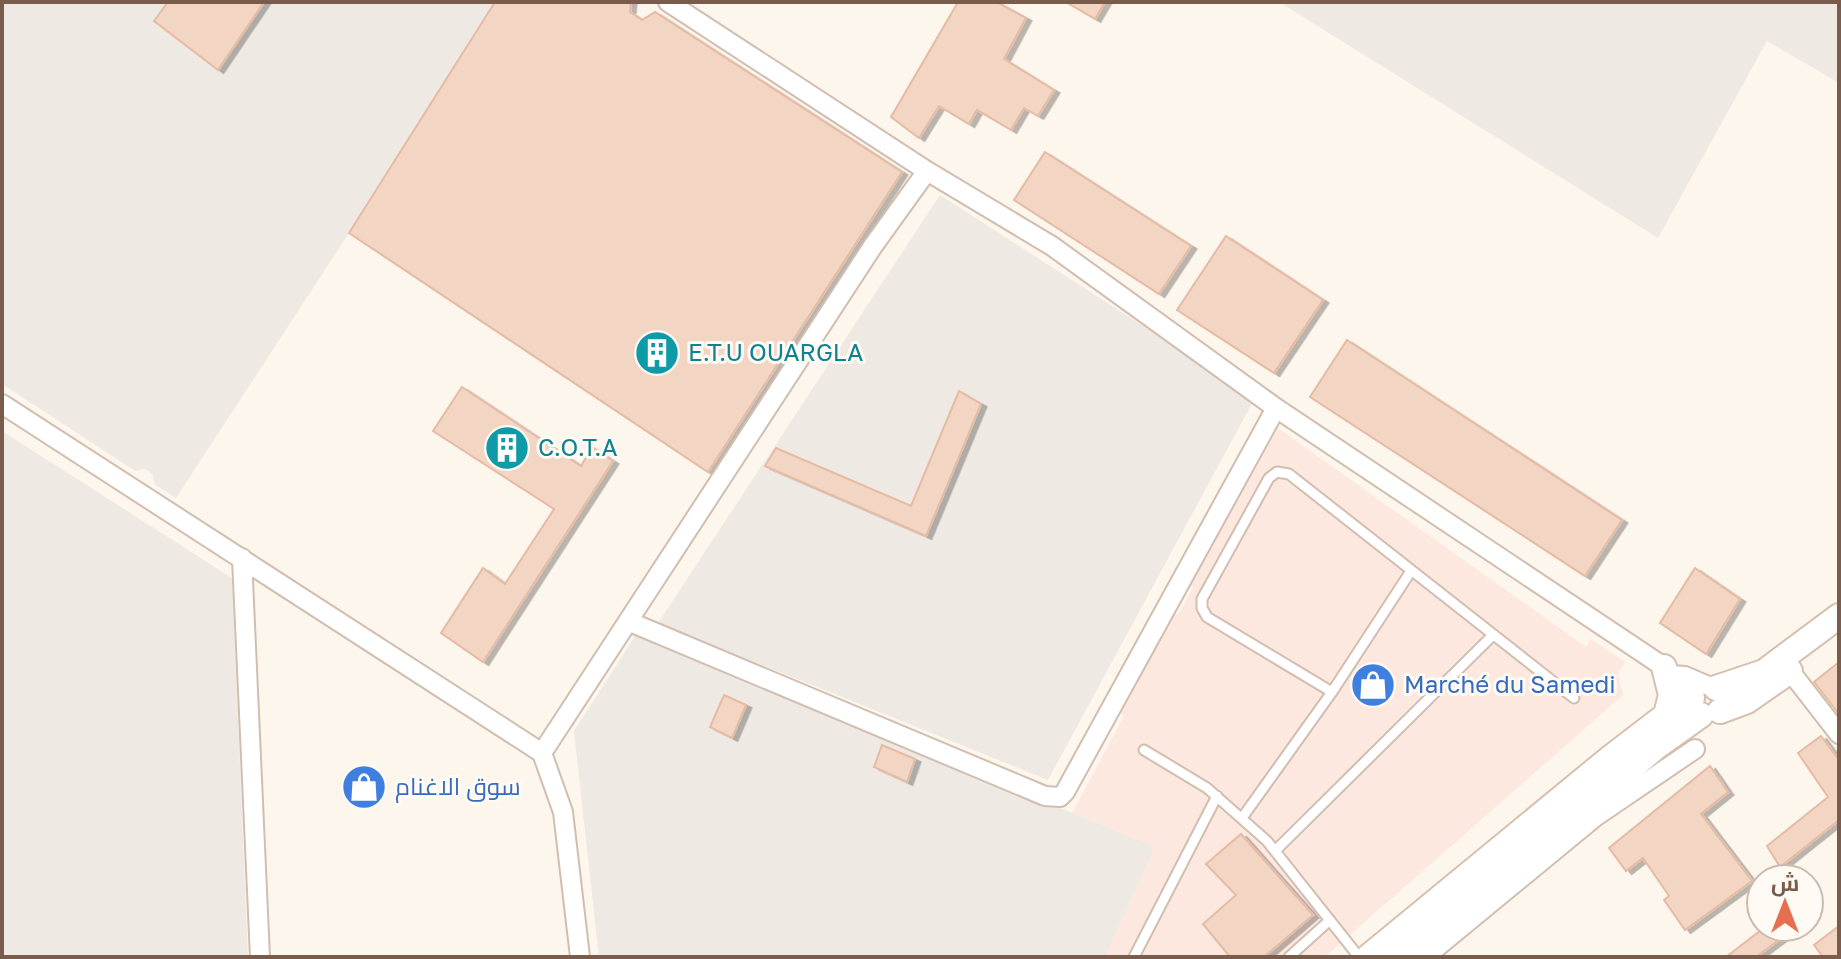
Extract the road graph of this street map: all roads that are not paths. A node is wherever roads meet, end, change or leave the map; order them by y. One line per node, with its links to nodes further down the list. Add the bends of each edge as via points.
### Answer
1 (668, 2): 2 (street)
2 (927, 171): 4 (street, via 1052,246); 8 (street)
3 (2, 404): 5 (street)
4 (1276, 408): 8 (street, via 1060,797 1045,796); 12 (street)
5 (242, 558): 20 (street); 28 (street)
6 (1411, 571): 10 (lane); 13 (lane); 13 (lane, via 1289,474 1277,472 1269,478 1202,599 1202,608 1207,617)
7 (1839, 616): 11 (street)
8 (630, 622): 20 (street)
9 (1839, 634): 11 (street)
10 (1493, 635): 14 (lane); 25 (lane)
11 (1784, 667): 15 (street); 17 (street)
12 (1668, 671): 15 (street, via 1685,676); 16 (street, via 1671,695)
13 (1332, 692): 24 (lane)
14 (1574, 698)
15 (1705, 699): 16 (street); 22 (street)
16 (1666, 715): 23 (street)
17 (1839, 734)
18 (1695, 749): 22 (street)
19 (1144, 750): 21 (lane)
20 (542, 753): 29 (street, via 563,812)
21 (1217, 796): 24 (lane); 30 (lane)
22 (1590, 811): 23 (street); 33 (street)
23 (1556, 816): 27 (street)
24 (1242, 818): 25 (lane)
25 (1275, 851): 26 (lane)
26 (1330, 920): 31 (lane); 32 (lane)
27 (1387, 954)
28 (260, 957)
29 (580, 957)
30 (1134, 957)
31 (1289, 957)
32 (1359, 957)
33 (1425, 957)

